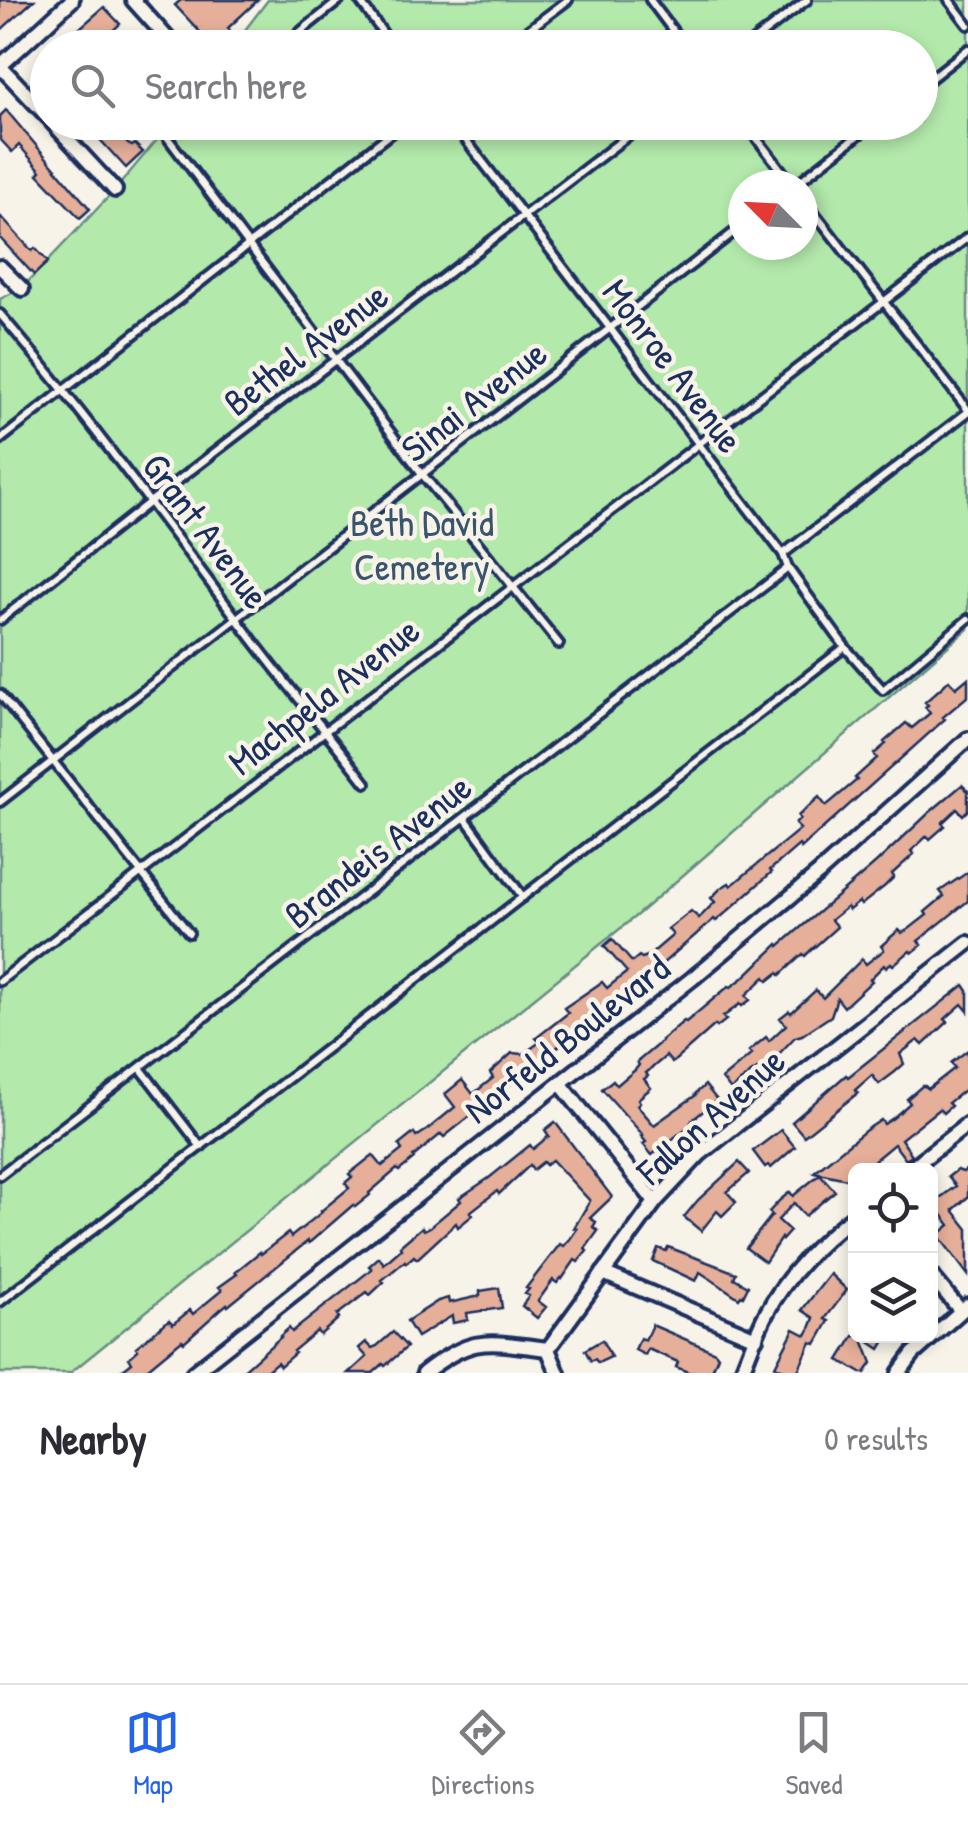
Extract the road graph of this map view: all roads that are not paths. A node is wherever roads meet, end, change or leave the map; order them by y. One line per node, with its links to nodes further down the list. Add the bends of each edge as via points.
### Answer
1 (72, 0): 10 (street)
2 (133, 0): 11 (street)
3 (340, 0): 12 (lane)
4 (359, 0): 13 (lane)
5 (568, 0): 14 (lane)
6 (650, 0): 15 (lane)
7 (807, 0): 16 (lane)
8 (949, 0): 9 (lane)
9 (968, 25)
10 (39, 30)
11 (160, 30)
12 (302, 30)
13 (381, 30)
14 (528, 30)
15 (672, 30)
16 (768, 30)
17 (30, 38): 19 (street)
18 (968, 50): 20 (lane)
19 (0, 66): 21 (street)
20 (938, 73)
21 (30, 98)
22 (69, 140): 31 (street)
23 (168, 140): 36 (lane)
24 (382, 140): 36 (lane)
25 (466, 140): 32 (lane, Monroe Avenue)
26 (623, 140): 32 (lane, Bethel Avenue)
27 (758, 140): 29 (lane)
28 (852, 140): 30 (lane)
29 (782, 170)
30 (813, 170)
31 (115, 190)
32 (525, 216): 41 (lane, Monroe Avenue); 42 (lane, Bethel Avenue)
33 (818, 217): 39 (lane)
34 (728, 238): 41 (lane, Sinai Avenue)
35 (968, 238): 39 (lane, Machpela Avenue)
36 (248, 246): 42 (lane); 43 (lane)
37 (0, 267): 38 (street)
38 (22, 288)
39 (884, 301): 44 (lane); 46 (lane, Machpela Avenue)
40 (0, 314): 43 (lane, Grant Avenue)
41 (610, 329): 46 (lane, Monroe Avenue); 47 (lane, Sinai Avenue)
42 (336, 361): 47 (lane); 48 (lane, Bethel Avenue)
43 (64, 390): 45 (lane); 48 (lane, Grant Avenue)
44 (968, 411): 49 (lane)
45 (0, 440)
46 (697, 444): 49 (lane, Monroe Avenue); 51 (lane, Machpela Avenue)
47 (424, 475): 51 (lane); 52 (lane, Sinai Avenue)
48 (150, 500): 52 (lane, Grant Avenue); 54 (lane, Bethel Avenue)
49 (782, 554): 50 (lane, Monroe Avenue)
50 (788, 568): 56 (lane, Monroe Avenue); 63 (lane, Brandeis Avenue)
51 (512, 585): 55 (lane); 58 (lane, Machpela Avenue)
52 (236, 619): 58 (lane, Grant Avenue); 60 (lane, Sinai Avenue)
53 (968, 619): 56 (lane, Monroe Avenue, via 883,690)
54 (0, 620)
55 (558, 644)
56 (845, 647): 65 (lane)
57 (0, 694): 60 (lane)
58 (325, 730): 61 (lane, Grant Avenue); 64 (lane, Machpela Avenue)
59 (968, 739): 70 (street, Norfeld Boulevard, via 818,873)
60 (53, 762): 62 (lane, Sinai Avenue); 64 (lane)
61 (366, 784)
62 (0, 802)
63 (464, 818): 65 (lane); 69 (lane, Brandeis Avenue)
64 (141, 872): 66 (lane); 68 (lane, Machpela Avenue)
65 (523, 897): 72 (lane)
66 (189, 933)
67 (968, 942): 75 (street, Fallon Avenue, via 700,1154)
68 (0, 981)
69 (141, 1068): 72 (lane); 74 (lane, Brandeis Avenue)
70 (560, 1083): 75 (street); 83 (street, Norfeld Boulevard)
71 (968, 1124): 73 (street)
72 (202, 1147): 79 (lane)
73 (918, 1163)
74 (0, 1176)
75 (655, 1202): 77 (street, Fallon Avenue)
76 (848, 1220): 81 (street, via 803,1260)
77 (603, 1273): 81 (street); 82 (street, Fallon Avenue)
78 (938, 1282): 80 (street)
79 (0, 1302)
80 (964, 1308): 87 (street)
81 (756, 1338): 86 (street)
82 (548, 1349): 84 (street, via 490,1342 463,1347); 85 (street)
83 (193, 1373)
84 (424, 1373)
85 (558, 1373)
86 (742, 1373)
87 (898, 1373)

